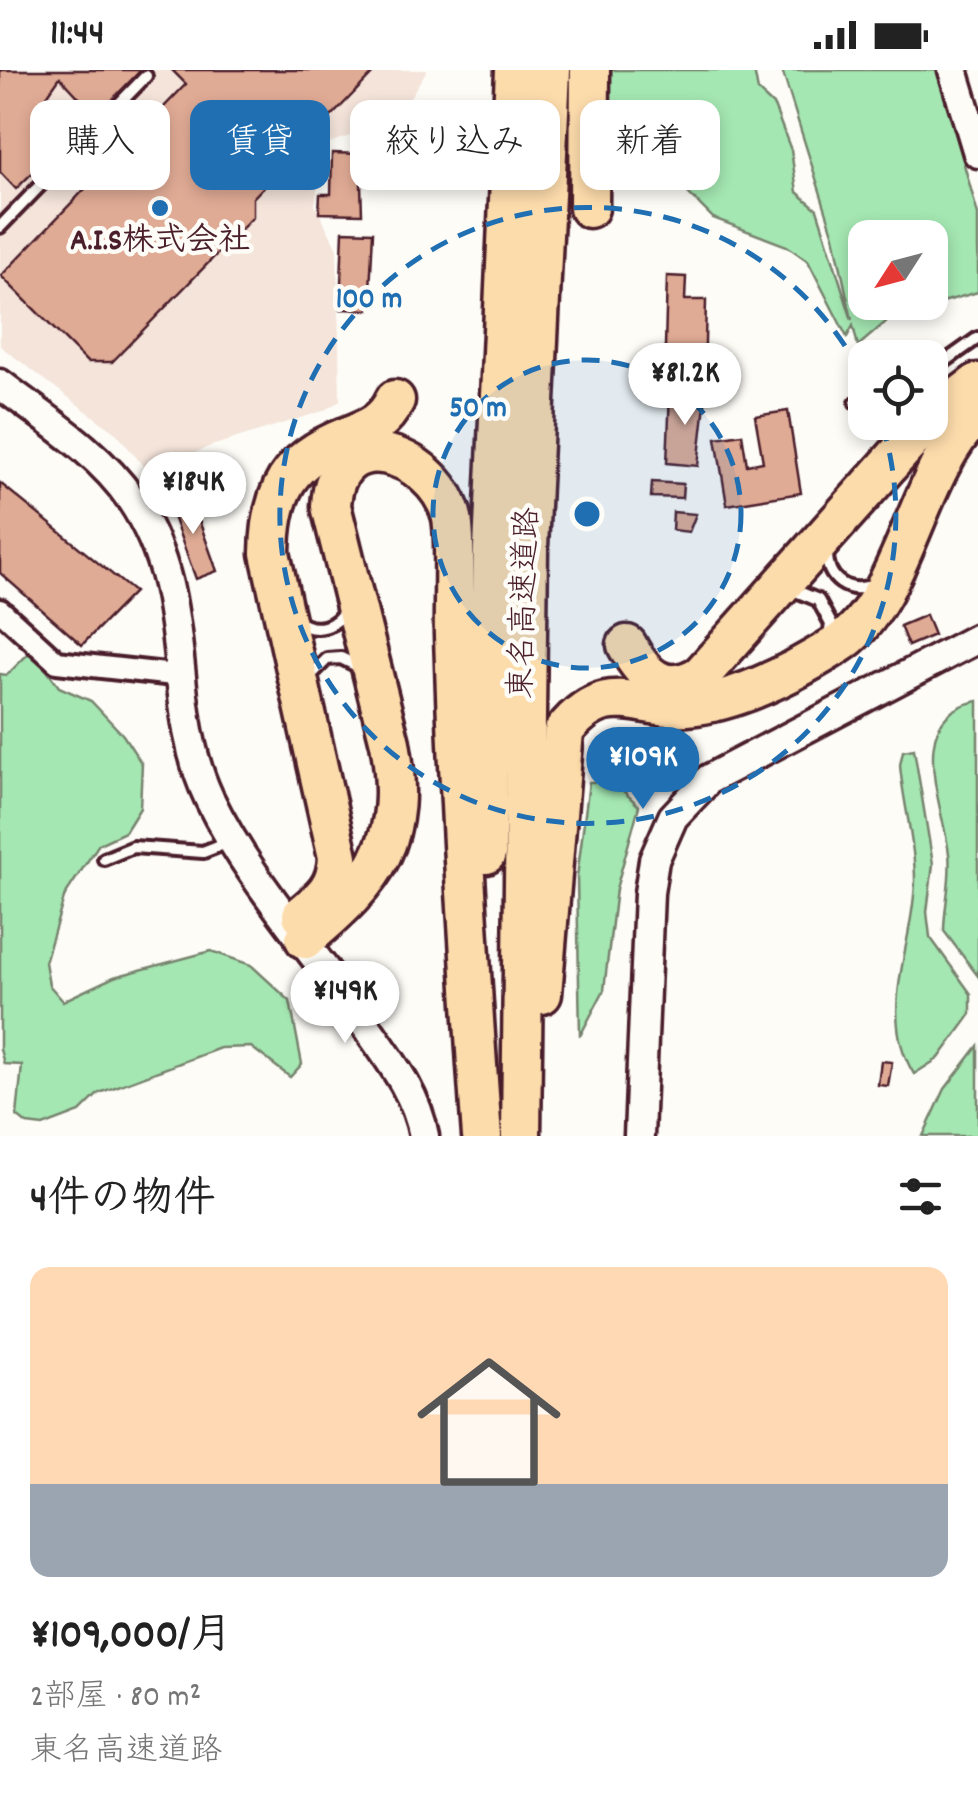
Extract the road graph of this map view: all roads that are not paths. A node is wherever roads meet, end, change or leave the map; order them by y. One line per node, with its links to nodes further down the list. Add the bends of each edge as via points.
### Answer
1 (515, 70): 33 (highway, 東名高速道路, via 493,548)
2 (551, 70): 34 (highway, 東名高速道路, via 528,546)
3 (590, 70): 7 (highway)
4 (954, 70): 6 (street)
5 (146, 76): 8 (lane)
6 (978, 152)
7 (590, 208)
8 (0, 227)
9 (978, 338): 10 (lane)
10 (948, 359)
11 (978, 383): 14 (highway)
12 (0, 384): 26 (street, via 77,444 131,500 168,578)
13 (395, 400): 20 (highway, via 370,429 310,454 281,488 272,508 270,553)
14 (948, 406)
15 (978, 413): 18 (highway, via 951,445)
16 (911, 440): 17 (highway)
17 (832, 529): 18 (lane, via 826,557 836,580 856,590); 21 (highway)
18 (888, 576): 25 (highway, via 863,624)
19 (354, 593): 20 (lane, via 345,613 322,628 307,628); 27 (highway); 33 (highway, via 332,487 352,460 386,454 430,475 453,519 457,758)
20 (280, 602): 28 (highway)
21 (768, 602): 24 (highway, via 700,675 675,686 649,678); 25 (lane, via 796,592 818,600 830,635)
22 (0, 610): 26 (street, via 57,662)
23 (978, 638): 35 (street, via 708,779 673,817 648,893)
24 (627, 645)
25 (812, 660): 34 (highway, via 694,706 606,698 564,730)
26 (183, 676): 29 (street, via 198,770)
27 (374, 686): 28 (lane, via 358,666 327,659 308,676); 31 (highway, via 397,782 390,834 368,883)
28 (303, 695): 31 (highway, via 338,857 337,879)
29 (232, 840): 30 (lane, via 203,852 133,846); 31 (street)
30 (104, 860)
31 (299, 931): 32 (street, via 402,1078)
32 (424, 1136)
33 (483, 1136)
34 (523, 1136)
35 (639, 1136)

